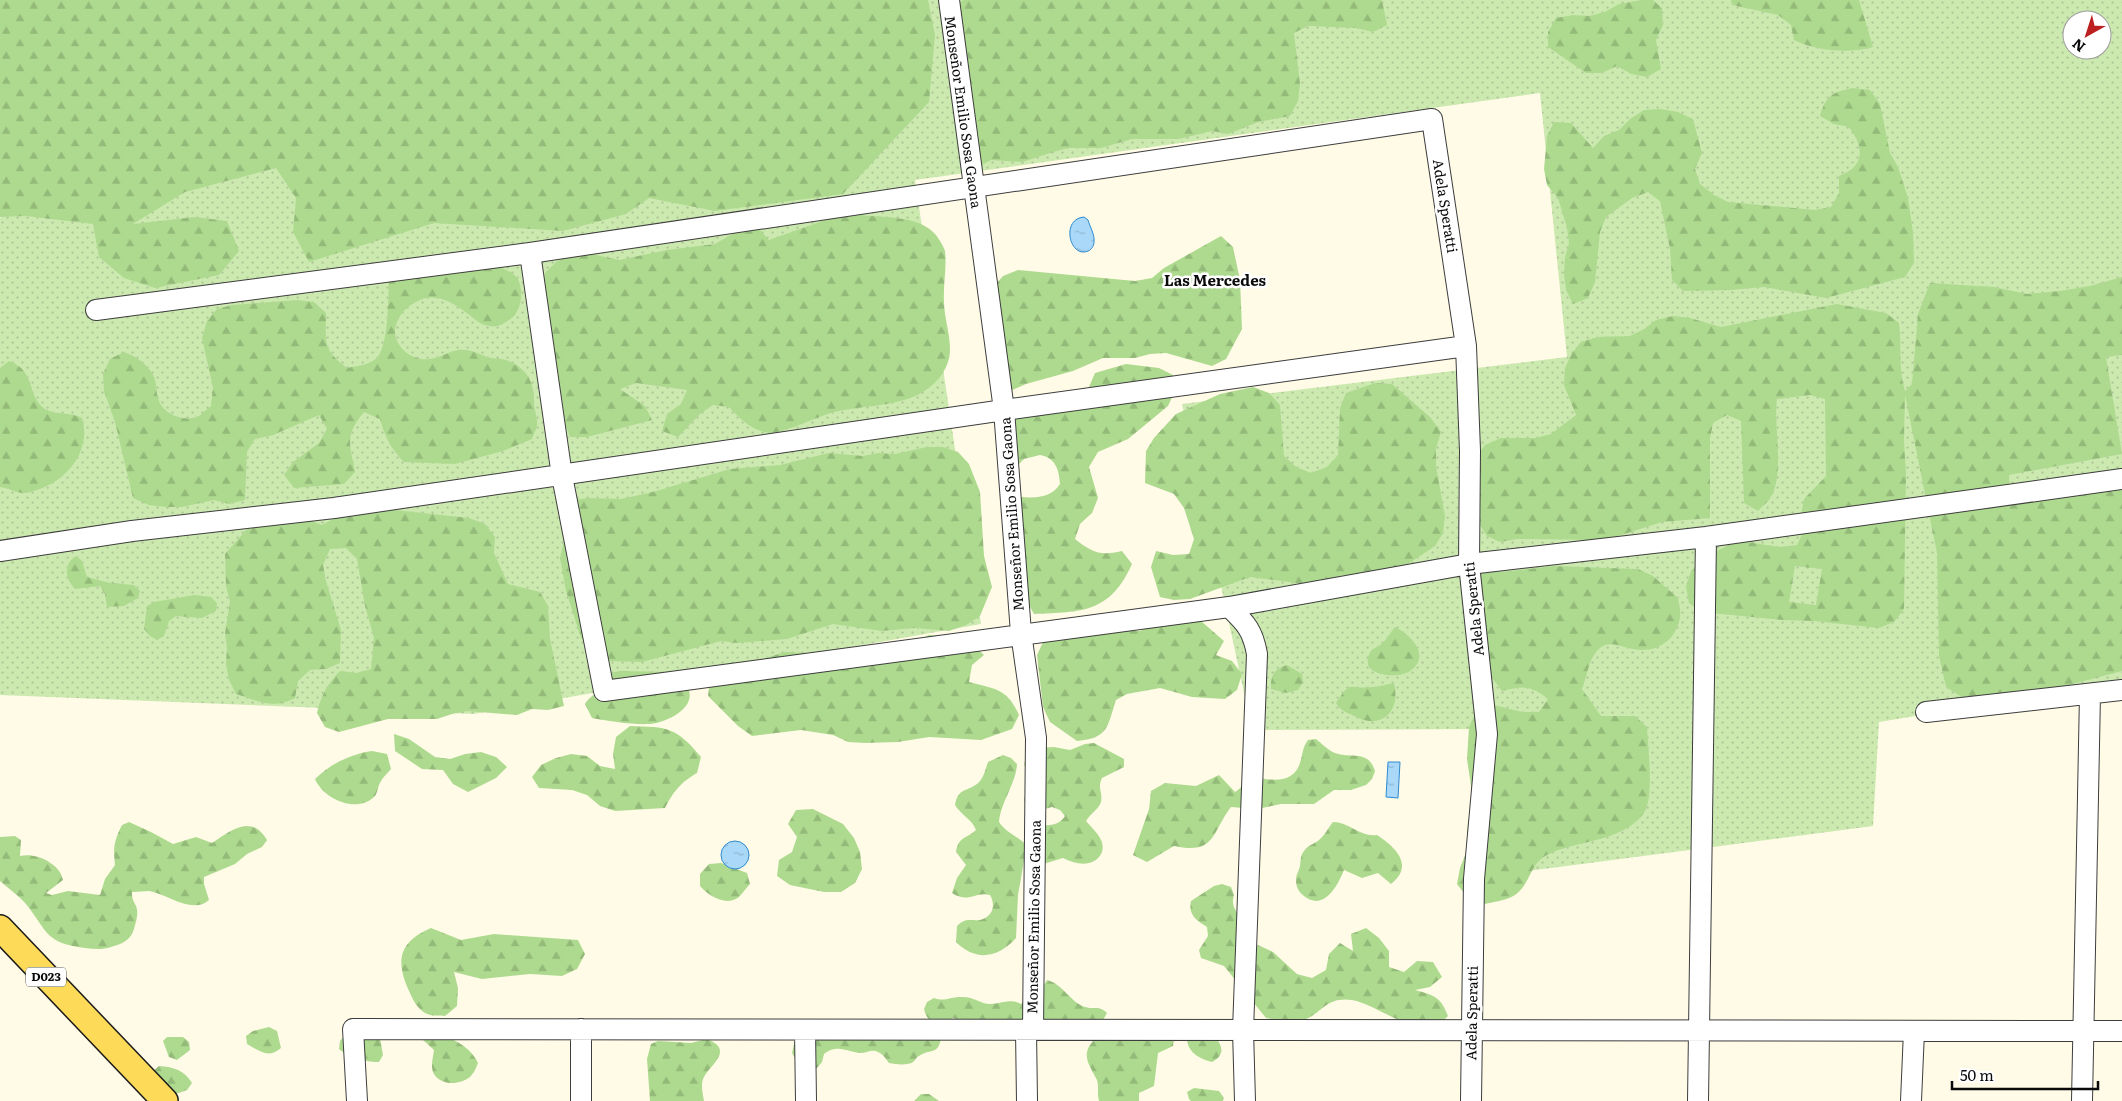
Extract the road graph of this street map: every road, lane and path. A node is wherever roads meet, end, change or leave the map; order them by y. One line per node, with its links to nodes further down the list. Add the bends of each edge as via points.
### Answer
1 (949, 0): 2 (street, Monseñor Emilio Sosa Gaona)
2 (973, 188): 3 (street); 5 (street, Adela Speratti, via 1432,119); 6 (street, Monseñor Emilio Sosa Gaona)
3 (530, 253): 4 (street); 7 (street)
4 (96, 310)
5 (1466, 346): 6 (street); 11 (street, Adela Speratti, via 1470,451)
6 (1004, 410): 7 (street); 13 (street, Monseñor Emilio Sosa Gaona)
7 (562, 476): 10 (street); 13 (street, via 604,691)
8 (2122, 479): 9 (street)
9 (1706, 537): 11 (street); 23 (street)
10 (0, 551)
11 (1469, 564): 12 (street); 22 (street, Adela Speratti, via 1487,734 1474,879)
12 (1229, 606): 13 (street); 21 (street, via 1254,635 1257,654)
13 (1021, 633): 20 (street, Monseñor Emilio Sosa Gaona, via 1036,738)
14 (2122, 690): 15 (street)
15 (2090, 694): 16 (street); 25 (street)
16 (1926, 712)
17 (0, 928): 27 (main road, D023)
18 (581, 1029): 19 (street); 28 (street, via 353,1029); 29 (street)
19 (805, 1030): 20 (street); 30 (street)
20 (1029, 1030): 21 (street); 31 (street, Monseñor Emilio Sosa Gaona)
21 (1243, 1030): 22 (street); 32 (street)
22 (1471, 1030): 23 (street); 33 (street, Adela Speratti)
23 (1699, 1030): 24 (street); 34 (street)
24 (1914, 1031): 25 (street); 35 (street)
25 (2082, 1031): 26 (street); 36 (street)
26 (2122, 1031)
27 (165, 1101)
28 (357, 1101)
29 (581, 1101)
30 (806, 1101)
31 (1027, 1101)
32 (1245, 1101)
33 (1471, 1101)
34 (1698, 1101)
35 (1911, 1101)
36 (2082, 1101)

